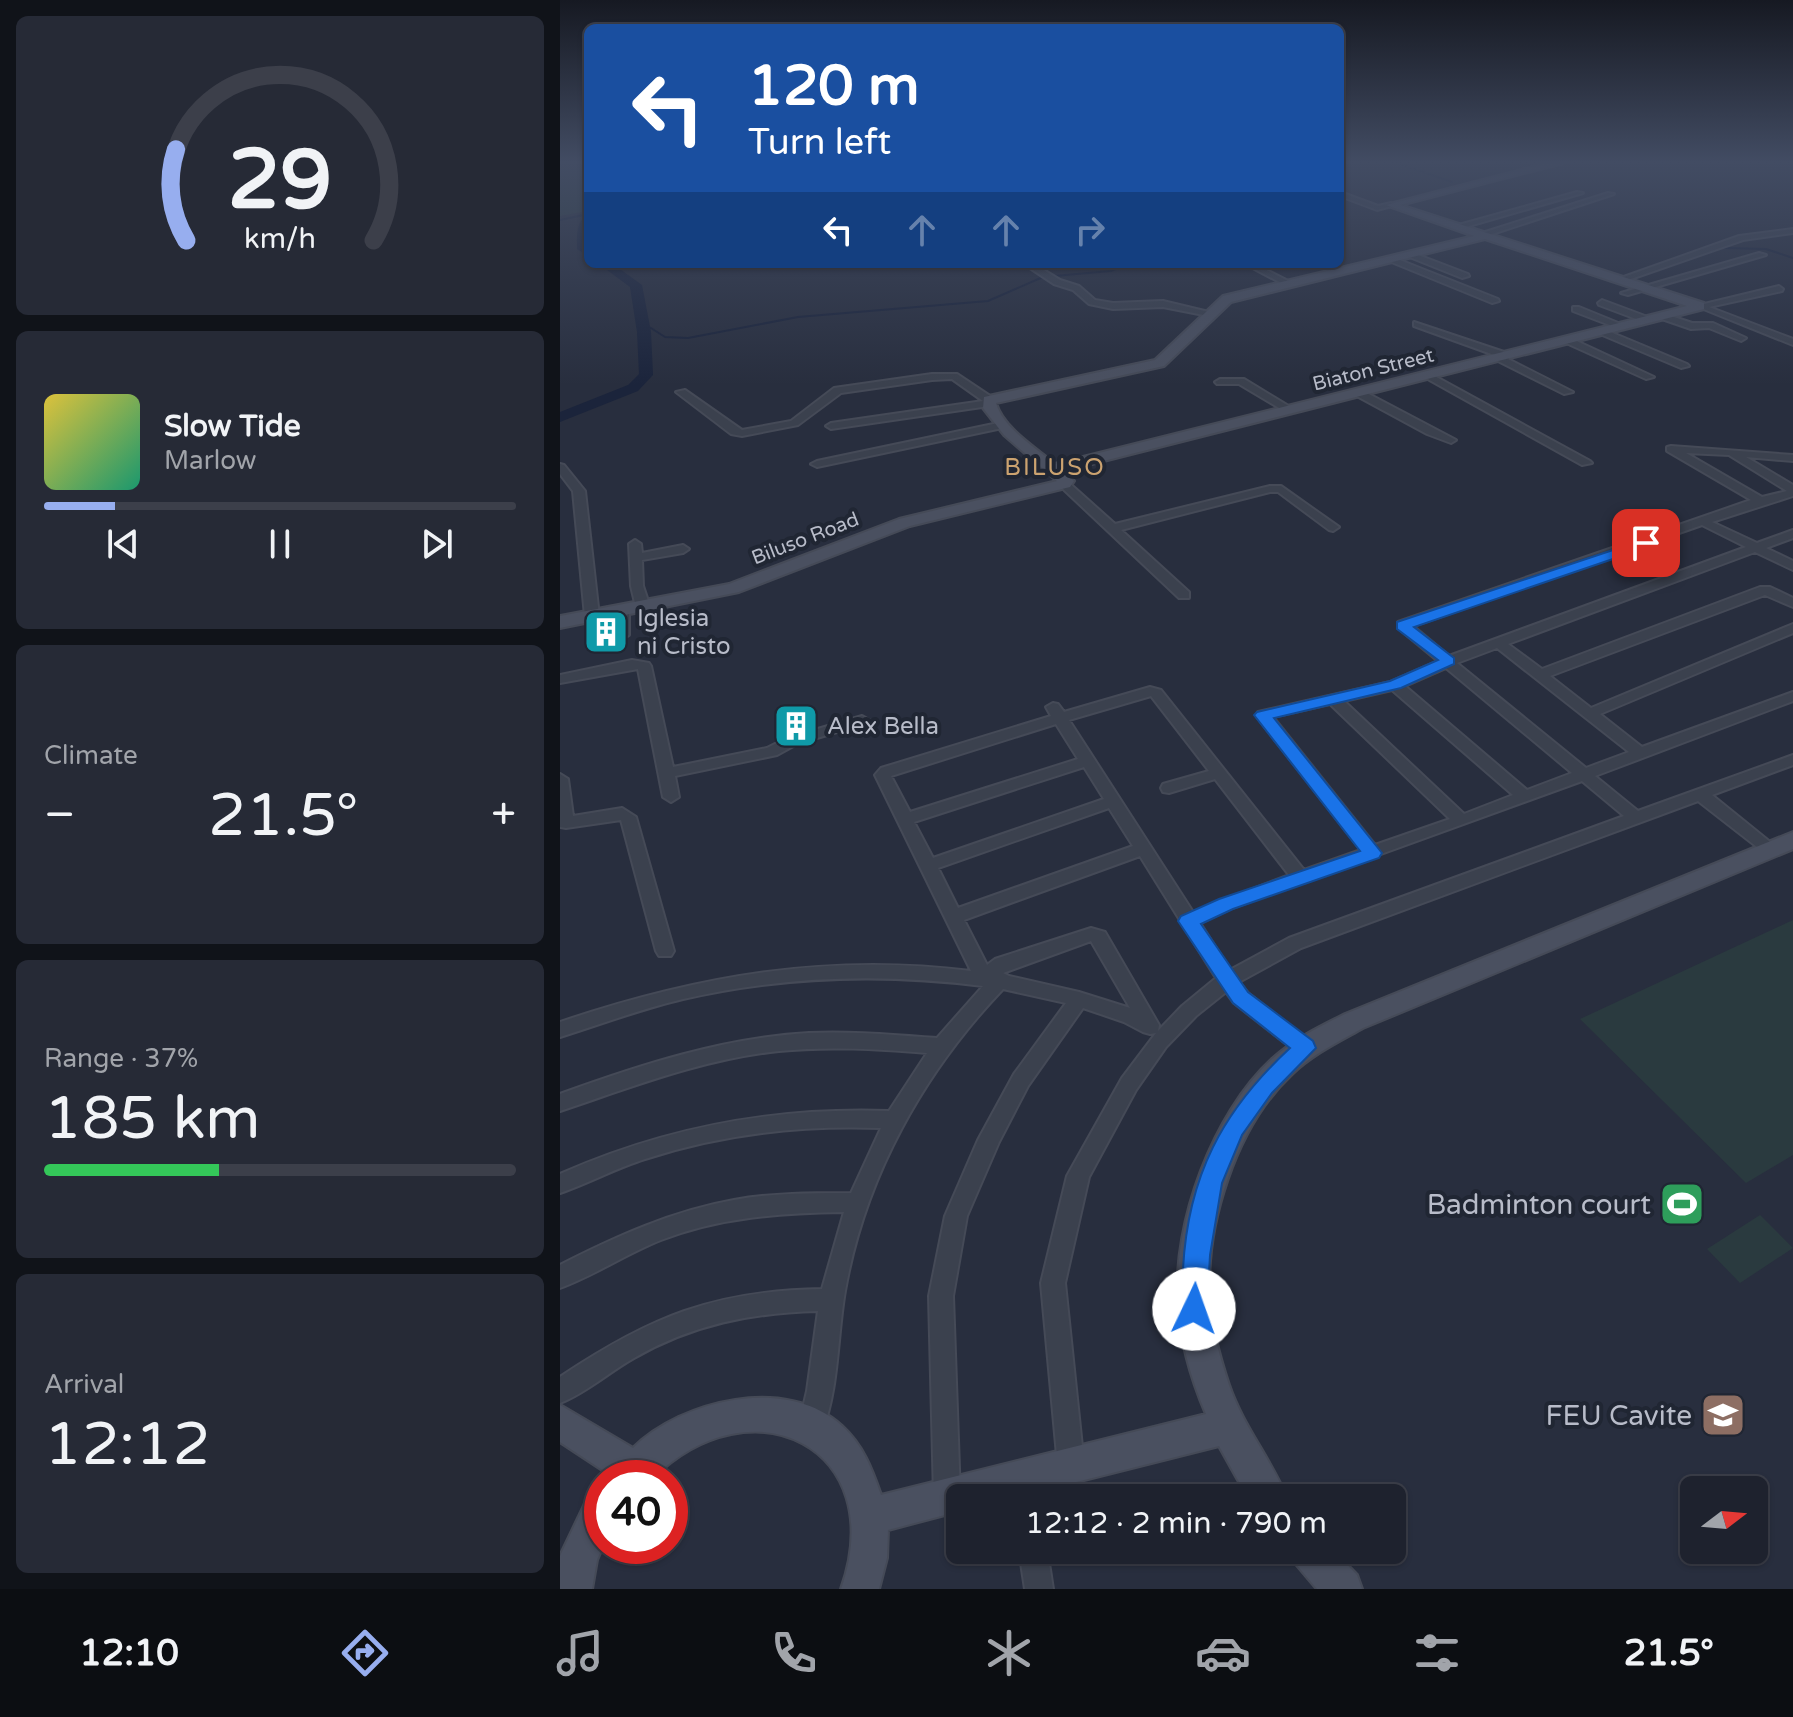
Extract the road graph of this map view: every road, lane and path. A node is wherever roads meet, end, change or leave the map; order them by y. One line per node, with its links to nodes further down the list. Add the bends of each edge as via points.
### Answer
1 (1480, 236): 4 (street)
2 (1488, 236): 10 (street)
3 (1755, 236): 10 (street)
4 (1410, 254): 6 (street); 9 (street)
5 (1762, 255): 12 (street)
6 (1392, 259): 11 (street); 15 (street)
7 (1034, 268): 19 (street, via 1092,302 1163,304)
8 (1257, 268): 11 (street)
9 (1465, 276)
10 (1622, 279): 12 (street)
11 (1290, 284): 19 (street, via 1227,299)
12 (1647, 287): 14 (street); 17 (street)
13 (1779, 289): 17 (street)
14 (1625, 293)
15 (1495, 301)
16 (1602, 303): 21 (street)
17 (1700, 306): 20 (street, Biaton Street); 27 (street)
18 (1576, 309): 23 (street)
19 (1209, 313): 36 (street, via 1155,365)
20 (1665, 317): 21 (street, Biaton Street); 25 (street, via 1691,326 1710,325)
21 (1650, 321): 23 (street, Biaton Street)
22 (1417, 324): 28 (street)
23 (1623, 327): 24 (street, Biaton Street)
24 (1603, 332): 26 (street, Biaton Street); 29 (street)
25 (1741, 338)
26 (1567, 340): 28 (street, Biaton Street); 31 (street)
27 (1793, 342)
28 (1503, 357): 30 (street, Biaton Street); 34 (street)
29 (1684, 366)
30 (1429, 376): 35 (street, Biaton Street); 43 (street)
31 (1649, 377)
32 (1220, 382): 37 (street, via 1241,381)
33 (681, 392): 36 (street, via 742,433 794,423 838,390 948,374)
34 (1568, 392)
35 (1359, 393): 37 (street, Biaton Street); 40 (street)
36 (989, 402): 38 (street); 39 (street)
37 (1290, 410): 46 (street, Biaton Street)
38 (1003, 425): 44 (street); 46 (street)
39 (831, 426)
40 (1451, 440)
41 (1731, 452): 42 (street); 48 (street); 49 (street, via 1671,449)
42 (1793, 458)
43 (1586, 463)
44 (817, 464)
45 (560, 467): 61 (street, via 579,491)
46 (1053, 469): 47 (street)
47 (1064, 484): 52 (street); 59 (street, Biluso Road, via 905,522 733,588)
48 (1793, 492): 49 (street)
49 (1760, 501): 50 (street)
50 (1706, 523): 54 (street); 66 (street, via 1403,625)
51 (1333, 527): 52 (street, via 1281,489 1270,489)
52 (1114, 528): 57 (street)
53 (1793, 534): 54 (street)
54 (1757, 548): 56 (street); 65 (street)
55 (683, 549): 59 (street, via 635,551)
56 (1793, 566)
57 (1184, 595)
58 (1793, 603): 67 (street, via 1765,590)
59 (643, 607): 60 (street, Biluso Road)
60 (622, 611): 61 (street, Biluso Road); 64 (street)
61 (592, 616): 62 (street, Biluso Road)
62 (560, 622)
63 (1793, 628): 73 (street)
64 (622, 635)
65 (1500, 644): 66 (street); 67 (street)
66 (1449, 661): 69 (street); 80 (street)
67 (1540, 675): 73 (street)
68 (560, 679): 78 (street, via 644,666)
69 (1395, 685): 71 (street); 85 (street)
70 (1793, 696): 75 (street)
71 (1332, 698): 89 (street); 92 (street, via 1263,719)
72 (1056, 712): 77 (street); 79 (street, via 1156,693); 88 (street, via 887,771 883,775)
73 (1588, 714): 75 (street)
74 (862, 720): 78 (street, via 772,752)
75 (1640, 753): 80 (street)
76 (1793, 760): 83 (street)
77 (1088, 761): 86 (street); 88 (street)
78 (668, 773): 84 (street)
79 (1219, 773): 82 (street); 94 (street)
80 (1584, 776): 85 (street); 87 (street)
81 (560, 779): 97 (street, via 566,823 622,813 628,817)
82 (1169, 788)
83 (1701, 795): 87 (street); 90 (street)
84 (671, 797)
85 (1525, 797): 89 (street)
86 (1114, 801): 91 (street); 93 (street)
87 (1636, 818): 99 (street, via 1295,943)
88 (905, 819): 93 (street)
89 (1461, 821): 92 (street)
90 (1783, 845): 104 (street, via 1354,1021)
91 (1143, 849): 95 (street); 96 (street)
92 (1372, 853): 94 (street)
93 (929, 865): 95 (street)
94 (1301, 879): 96 (street)
95 (955, 916): 98 (street)
96 (1188, 921): 99 (street)
97 (665, 951)
98 (992, 978): 100 (street); 101 (street, via 896,969 790,972 679,993); 102 (street, via 1002,964 1091,934 1099,937); 103 (street)
99 (1227, 980): 102 (street); 104 (street, via 1241,998)
100 (1079, 999): 102 (street); 118 (street, via 1021,1080 956,1216 941,1296)
101 (560, 1030)
102 (1154, 1033): 117 (street, via 1078,1176 1053,1283)
103 (942, 1046): 105 (street, via 805,1041 751,1049 694,1060); 106 (street)
104 (1305, 1048): 114 (street, via 1264,1086 1232,1130 1210,1183 1194,1309 1204,1363)
105 (560, 1103)
106 (896, 1120): 107 (street, via 785,1119 693,1135 594,1167); 108 (street)
107 (560, 1184)
108 (859, 1202): 109 (street, via 720,1212 669,1226); 110 (street)
109 (560, 1277)
110 (833, 1300): 111 (street, via 745,1305 680,1323 632,1343); 113 (street)
111 (560, 1391)
112 (560, 1422): 115 (street)
113 (812, 1425): 116 (street, via 780,1414 743,1414 705,1423); 122 (street, via 852,1461)
114 (1227, 1426): 117 (street); 120 (street)
115 (611, 1460)
116 (647, 1460)
117 (1071, 1466): 119 (street)
118 (947, 1484)
119 (1032, 1484)
120 (1261, 1484)
121 (946, 1497): 122 (street)
122 (870, 1516): 127 (street, via 870,1548)
123 (584, 1546): 126 (street)
124 (1035, 1564): 128 (street)
125 (1321, 1564): 129 (street)
126 (573, 1589)
127 (860, 1589)
128 (1039, 1589)
129 (1343, 1589)

